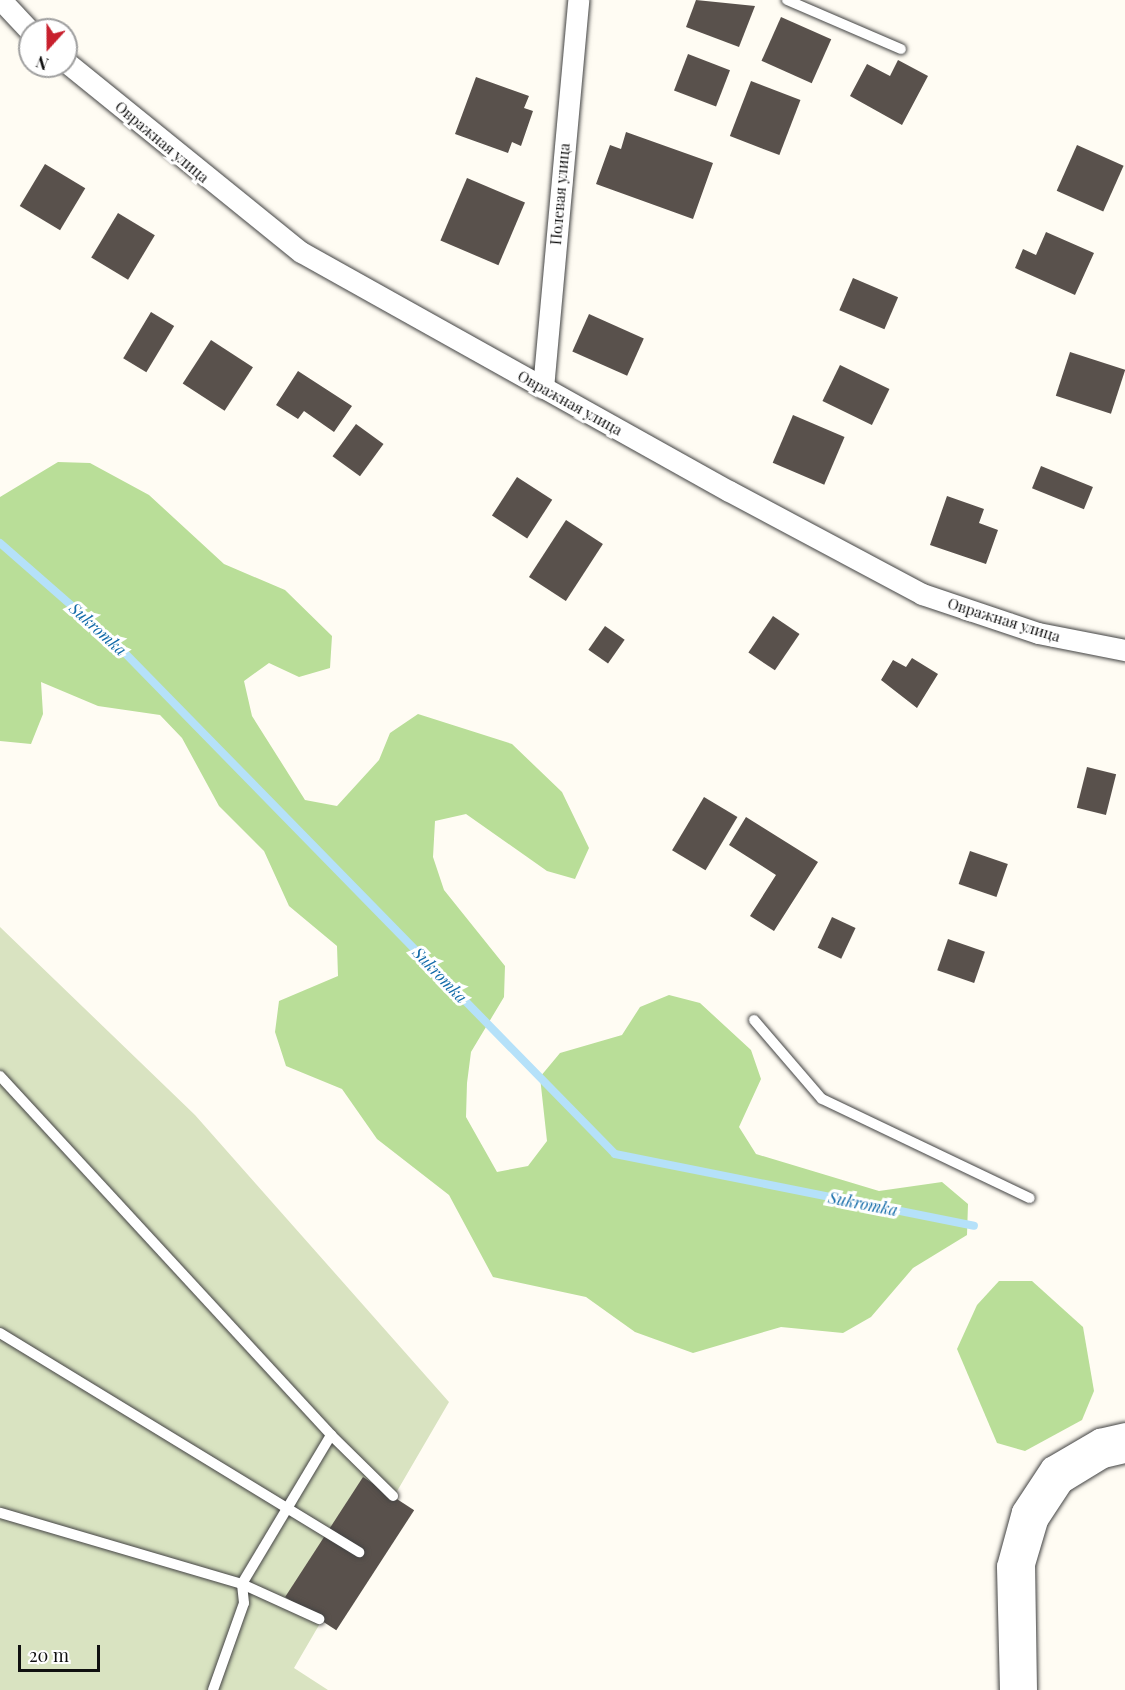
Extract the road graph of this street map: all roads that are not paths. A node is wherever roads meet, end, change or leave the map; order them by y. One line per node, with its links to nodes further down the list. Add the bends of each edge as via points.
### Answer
1 (1, 0): 4 (street)
2 (578, 0): 7 (street, Полевая улица)
3 (787, 0): 5 (lane)
4 (18, 18)
5 (901, 49)
6 (78, 72): 7 (street, Овражная улица, via 301,252)
7 (543, 388): 8 (street, Овражная улица, via 922,594 1038,633)
8 (1125, 650)
9 (754, 1020): 11 (lane, via 822,1099)
10 (0, 1076): 14 (lane)
11 (1030, 1198)
12 (0, 1333): 17 (lane)
13 (1125, 1433): 23 (street, via 1099,1439 1051,1467 1022,1511 1007,1566)
14 (331, 1435): 16 (lane); 17 (lane)
15 (1125, 1452): 24 (street, via 1103,1457 1062,1482 1037,1520 1024,1564)
16 (393, 1496)
17 (288, 1506): 19 (lane); 20 (lane)
18 (0, 1514): 20 (lane)
19 (359, 1552)
20 (242, 1584): 21 (lane); 22 (lane, via 244,1604)
21 (319, 1619)
22 (213, 1690)
23 (1010, 1690)
24 (1026, 1690)

